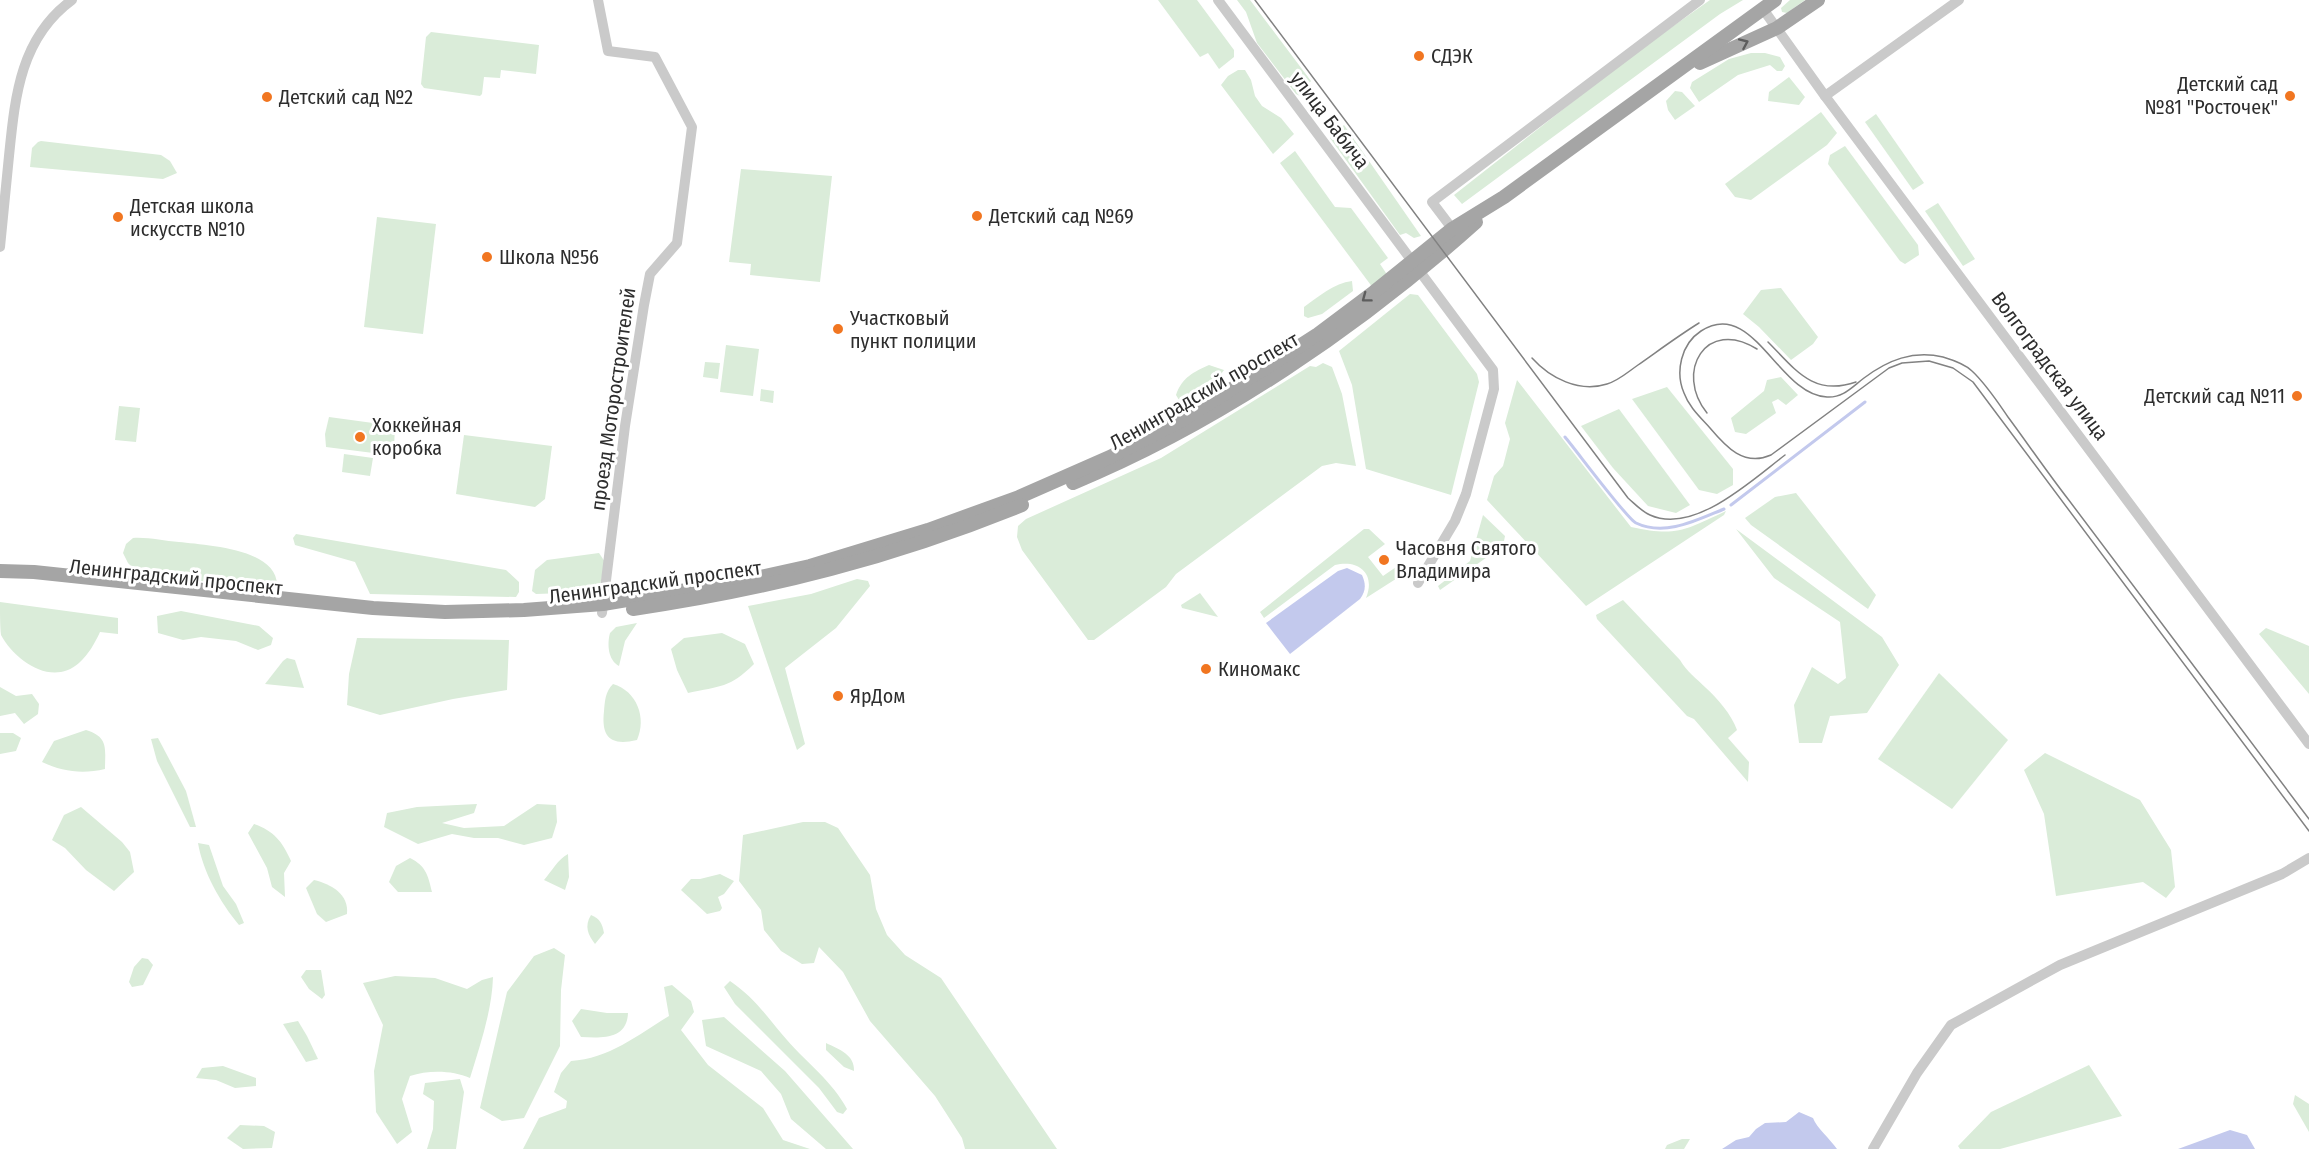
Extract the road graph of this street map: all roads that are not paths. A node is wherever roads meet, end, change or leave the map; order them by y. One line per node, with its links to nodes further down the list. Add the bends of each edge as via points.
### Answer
1 (72, 0): 13 (street, via 41,32 20,78)
2 (598, 0): 17 (street, проезд Моторостроителей, via 608,51 655,57 693,127 677,243 650,274 625,426)
3 (1218, 0): 14 (street, улица Бабича)
4 (1700, 0): 12 (street, via 1432,202)
5 (1775, 0): 8 (main road, Ленинградский проспект)
6 (1818, 0): 9 (main road, Ленинградский проспект)
7 (1959, 0): 11 (street)
8 (1763, 9): 9 (street, Волгоградская улица); 10 (main road, Ленинградский проспект)
9 (1778, 28): 10 (main road, Ленинградский проспект, one-way to 9); 11 (street, Волгоградская улица)
10 (1673, 75): 12 (main road, Ленинградский проспект)
11 (1825, 96): 18 (street, Волгоградская улица)
12 (1456, 233): 14 (main road, Ленинградский проспект)
13 (0, 247)
14 (1415, 266): 16 (street, улица Бабича, via 1495,374 1467,494); 17 (main road, Ленинградский проспект, via 1318,334 1182,420 1040,488 928,530 810,566)
15 (0, 573): 17 (main road, Ленинградский проспект, via 34,572 373,608 445,612)
16 (1418, 584)
17 (603, 608)
18 (2309, 744)
19 (2309, 858): 20 (street, via 2282,874 2060,965 1951,1025 1917,1073)
20 (1873, 1149)

